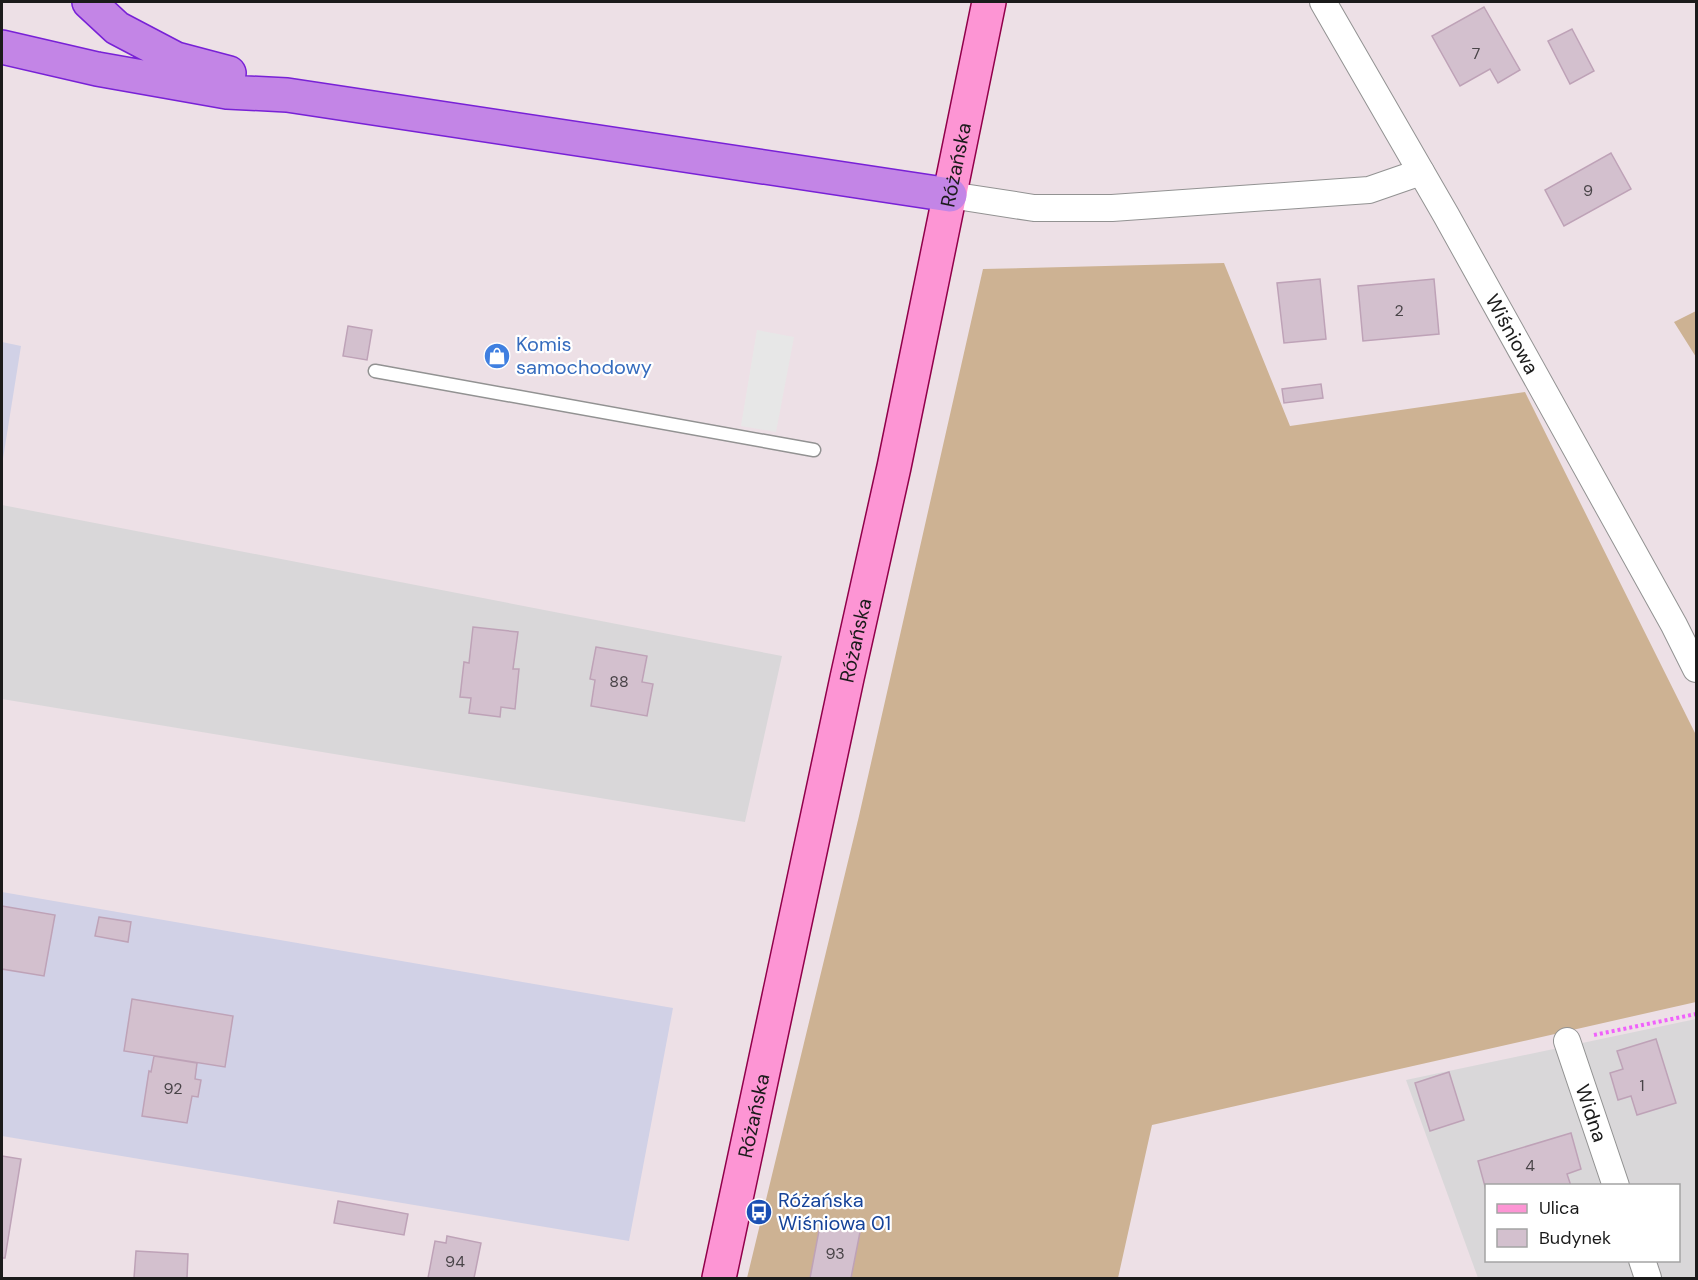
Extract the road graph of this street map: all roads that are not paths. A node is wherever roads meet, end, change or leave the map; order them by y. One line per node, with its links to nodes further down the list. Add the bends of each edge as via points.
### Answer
1 (89, 2): 5 (highway, via 117,28 176,59 243,77)
2 (989, 2): 7 (main road, Różańska)
3 (1323, 2): 6 (street, Wiśniowa)
4 (2, 47): 5 (highway, via 227,92)
5 (287, 95): 7 (highway)
6 (1421, 172): 7 (street, via 1369,190 1112,208 1034,208); 10 (street, Wiśniowa)
7 (950, 195): 14 (main road, Różańska)
8 (375, 371): 9 (lane)
9 (814, 450)
10 (1696, 669)
11 (1567, 1041): 12 (street, Widna)
12 (1616, 1184)
13 (1643, 1262): 15 (street)
14 (719, 1278)
15 (1648, 1278)

